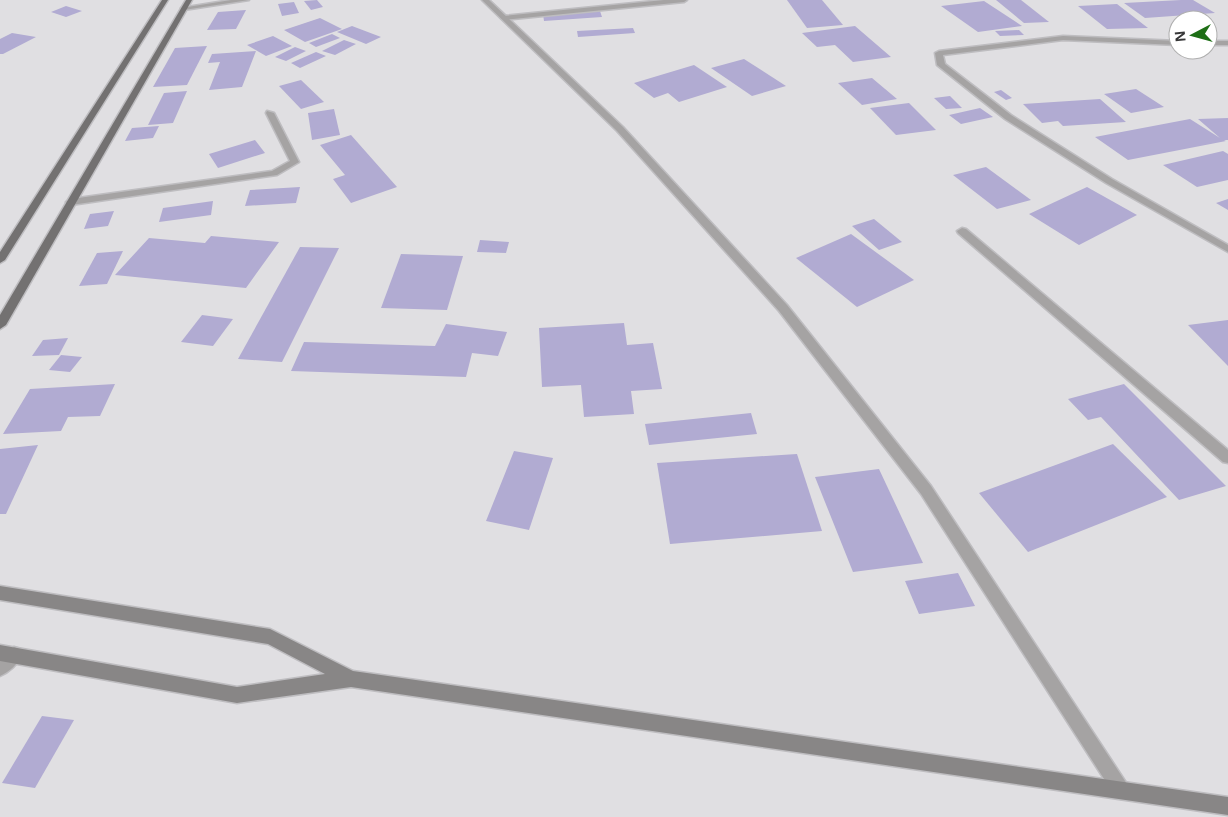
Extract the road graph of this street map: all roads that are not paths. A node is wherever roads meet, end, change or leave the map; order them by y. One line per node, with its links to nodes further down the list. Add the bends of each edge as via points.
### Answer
1 (164, 0): 12 (main road)
2 (246, 0): 5 (street)
3 (485, 0): 6 (street)
4 (684, 0): 6 (street)
5 (186, 4): 9 (main road)
6 (504, 18): 19 (street, via 620,129 783,308 926,490)
7 (1168, 42): 11 (street, via 1063,38 939,53 941,65 1008,116 1109,181)
8 (270, 113): 9 (street, via 295,162 274,173)
9 (71, 202): 13 (main road)
10 (962, 231): 14 (street)
11 (1228, 249)
12 (0, 260)
13 (0, 325)
14 (1228, 458)
15 (0, 593): 18 (main road, via 270,637)
16 (7, 654): 17 (street); 18 (main road, via 237,695)
17 (0, 668)
18 (351, 679): 19 (main road)
19 (1121, 790): 20 (main road)
20 (1228, 806)

